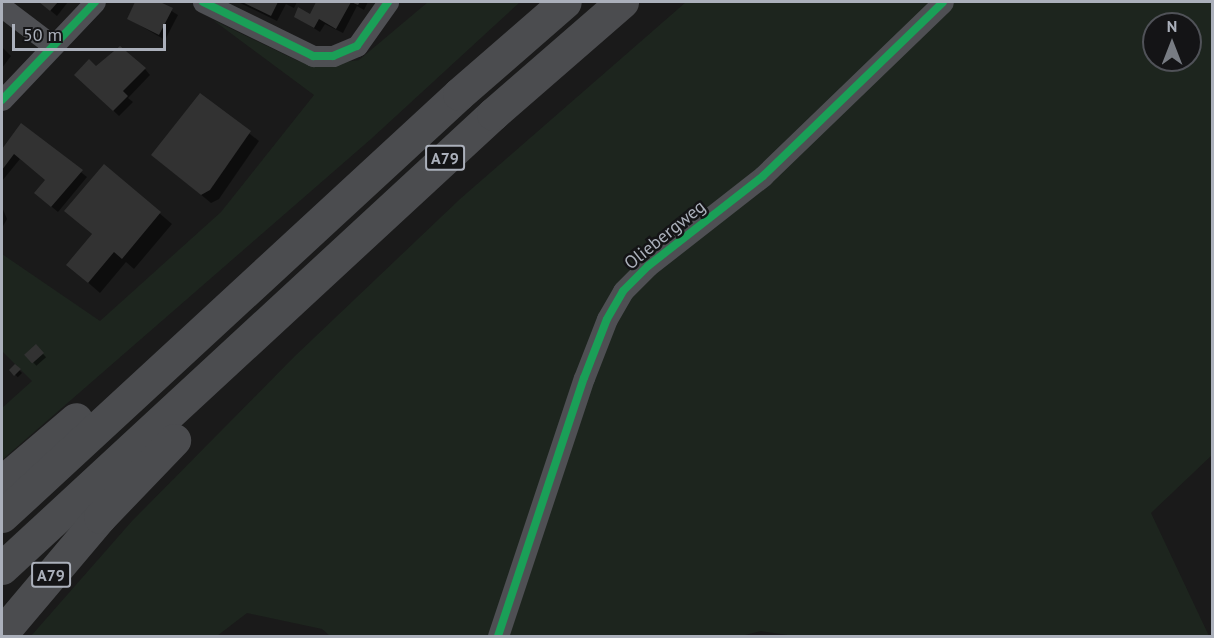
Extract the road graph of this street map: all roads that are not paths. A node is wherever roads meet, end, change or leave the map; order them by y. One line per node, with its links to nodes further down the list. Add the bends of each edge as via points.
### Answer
1 (95, 2): 8 (street)
2 (202, 2): 3 (street, via 313,56 333,56 357,46)
3 (388, 2)
4 (565, 2): 10 (highway, A79)
5 (622, 2): 11 (highway, A79, via 493,114)
6 (943, 2): 16 (street, Oliebergweg, via 763,176 648,266 623,291 607,319 584,378)
7 (2, 7): 8 (street)
8 (51, 44): 9 (street)
9 (2, 100)
10 (265, 273): 12 (highway, A79, via 139,366); 13 (highway, A79)
11 (271, 320): 14 (highway, A79); 15 (highway, A79, via 189,423 100,517)
12 (2, 482)
13 (2, 516)
14 (2, 568)
15 (2, 633)
16 (498, 636)

